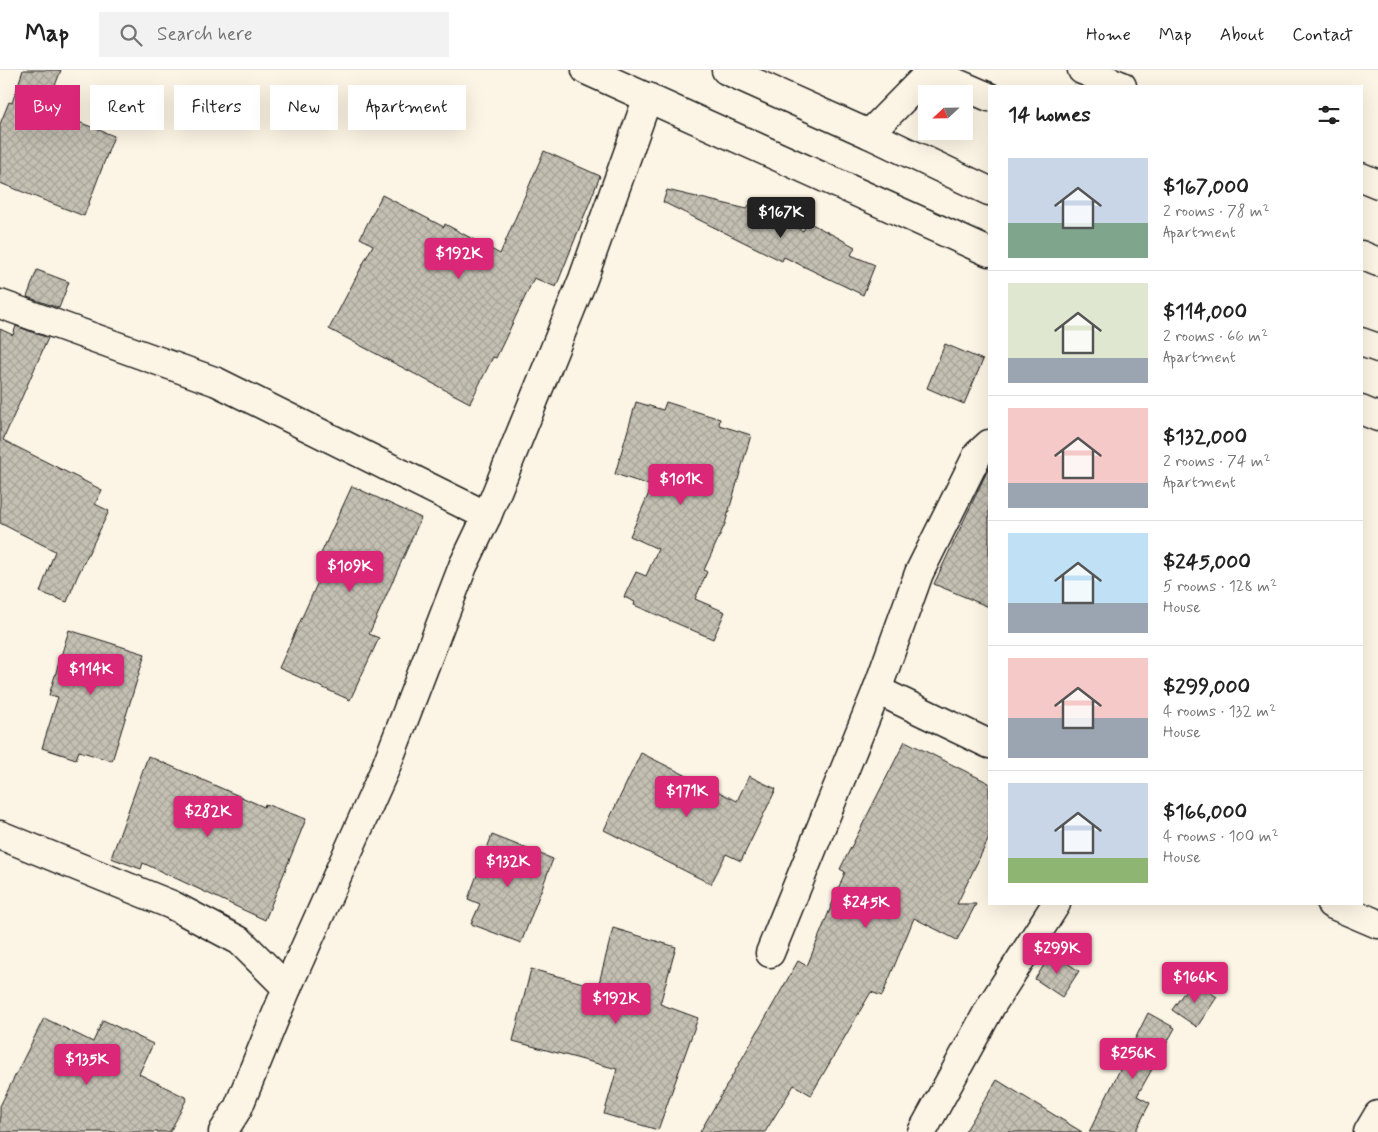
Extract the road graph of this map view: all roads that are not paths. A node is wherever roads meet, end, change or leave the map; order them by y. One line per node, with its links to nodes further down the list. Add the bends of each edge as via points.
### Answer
1 (586, 70): 6 (street)
2 (726, 70): 8 (street)
3 (1082, 70): 5 (street)
4 (928, 71): 7 (street); 8 (street)
5 (1120, 85)
6 (648, 97): 12 (street); 21 (street, via 582,279)
7 (988, 97)
8 (869, 134): 11 (street)
9 (1363, 178): 10 (street)
10 (1378, 184)
11 (988, 191)
12 (988, 252)
13 (1363, 256): 14 (street)
14 (1378, 262)
15 (0, 304): 21 (street, via 217,382)
16 (1363, 343): 17 (street)
17 (1378, 348)
18 (1363, 411): 19 (street)
19 (1378, 417)
20 (988, 445): 22 (street, via 978,454 919,573)
21 (487, 516): 29 (street, via 463,566 385,768)
22 (876, 690): 23 (street); 28 (street)
23 (988, 744)
24 (0, 835): 29 (street, via 172,905 240,941)
25 (1055, 905): 32 (street, via 992,1006)
26 (1332, 905): 27 (street)
27 (1378, 924)
28 (770, 953)
29 (287, 988): 31 (street, via 238,1108)
30 (1378, 1114): 33 (street)
31 (223, 1132)
32 (922, 1132)
33 (1368, 1132)

